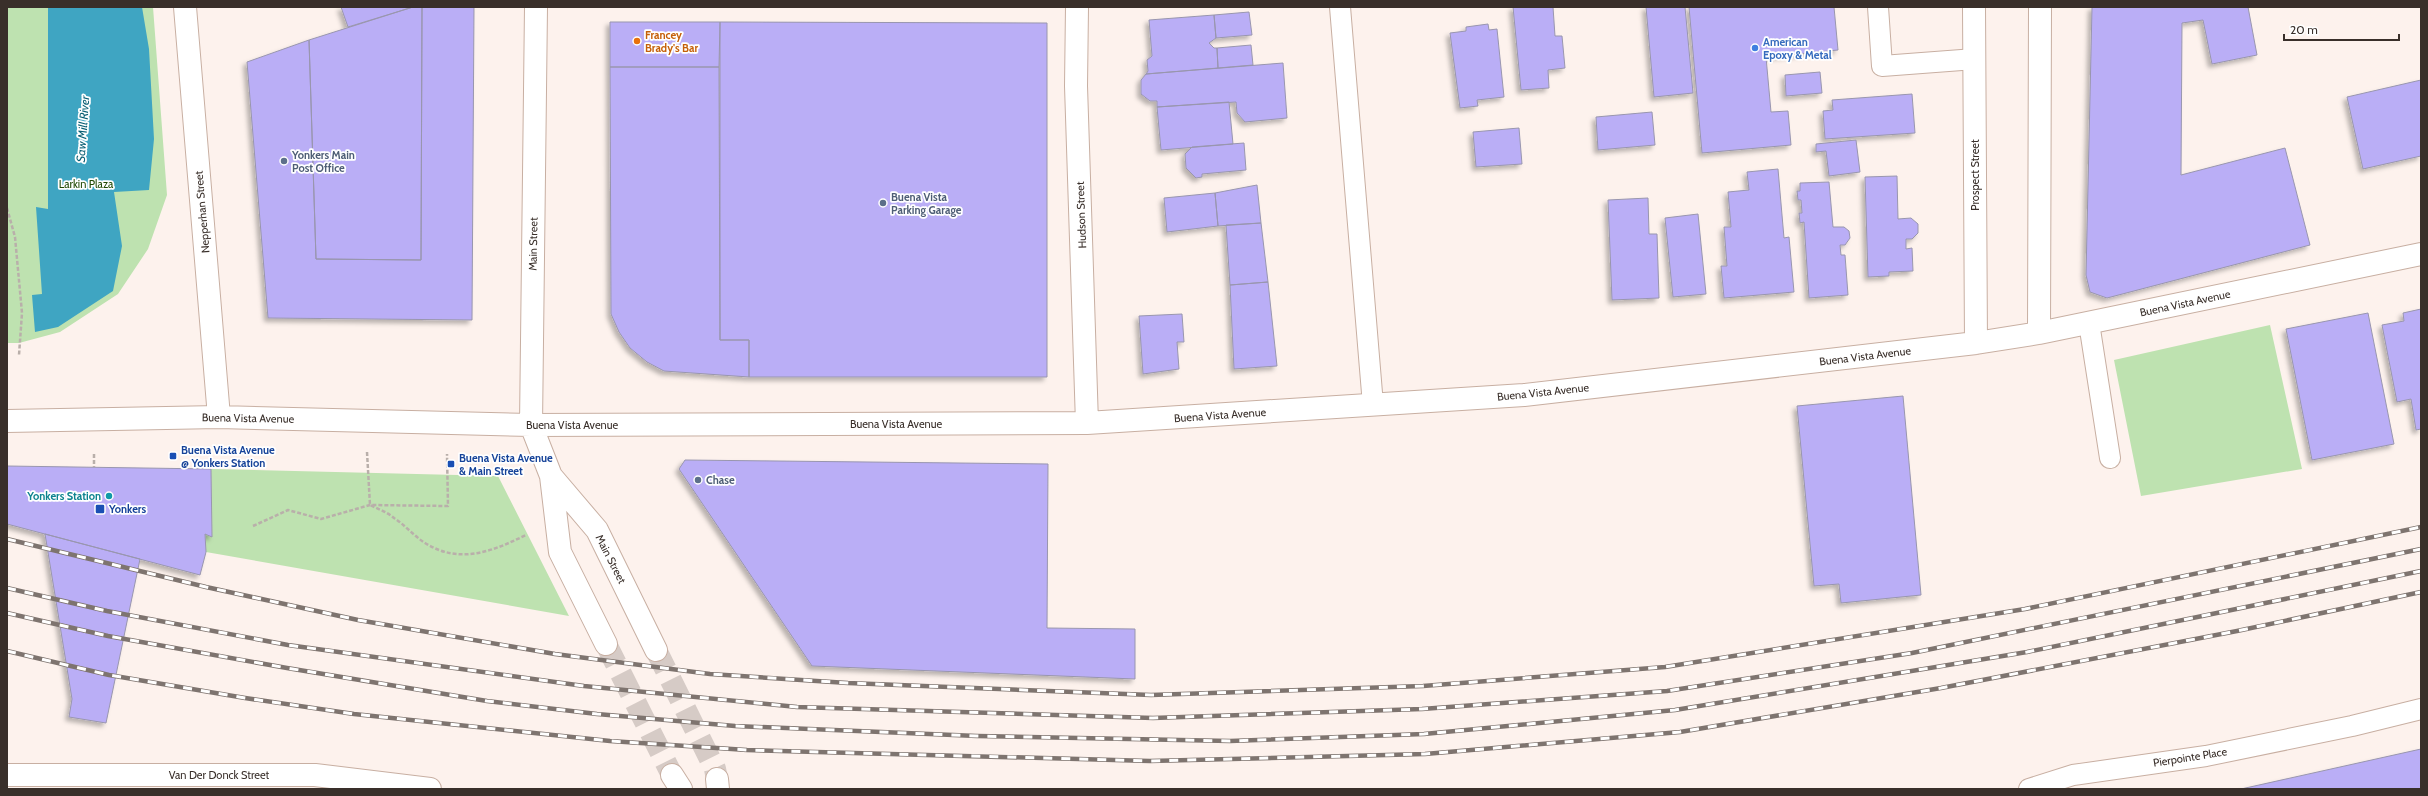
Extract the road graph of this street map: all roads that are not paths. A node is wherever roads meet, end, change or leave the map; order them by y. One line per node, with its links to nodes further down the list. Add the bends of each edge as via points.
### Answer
1 (185, 7): 14 (street, Nepperhan Street)
2 (536, 7): 17 (street, Main Street)
3 (1077, 7): 16 (street, Hudson Street, via 1076,86)
4 (1340, 7): 13 (lane)
5 (1878, 7): 8 (lane, via 1882,66)
6 (1974, 7): 8 (street, Prospect Street)
7 (2040, 7): 11 (street)
8 (1974, 59): 12 (street, Prospect Street)
9 (2421, 254): 10 (street, Buena Vista Avenue)
10 (2089, 323): 11 (street, Buena Vista Avenue); 18 (lane)
11 (2039, 333): 12 (street, Buena Vista Avenue)
12 (1976, 343): 13 (street, Buena Vista Avenue, via 1524,395)
13 (1373, 405): 16 (street, Buena Vista Avenue)
14 (219, 417): 15 (street, Buena Vista Avenue); 17 (street, Buena Vista Avenue)
15 (7, 421)
16 (1088, 424): 17 (street, Buena Vista Avenue)
17 (532, 425): 19 (street, Main Street)
18 (2110, 458)
19 (551, 476): 20 (street, Main Street, via 560,552); 21 (street, Main Street, via 597,530)
20 (606, 644)
21 (656, 650)
22 (2421, 709): 25 (lane, Pierpointe Place, via 2206,756 2073,776)
23 (7, 775): 24 (street, Van Der Donck Street, via 315,775)
24 (430, 789)
25 (2029, 789)

